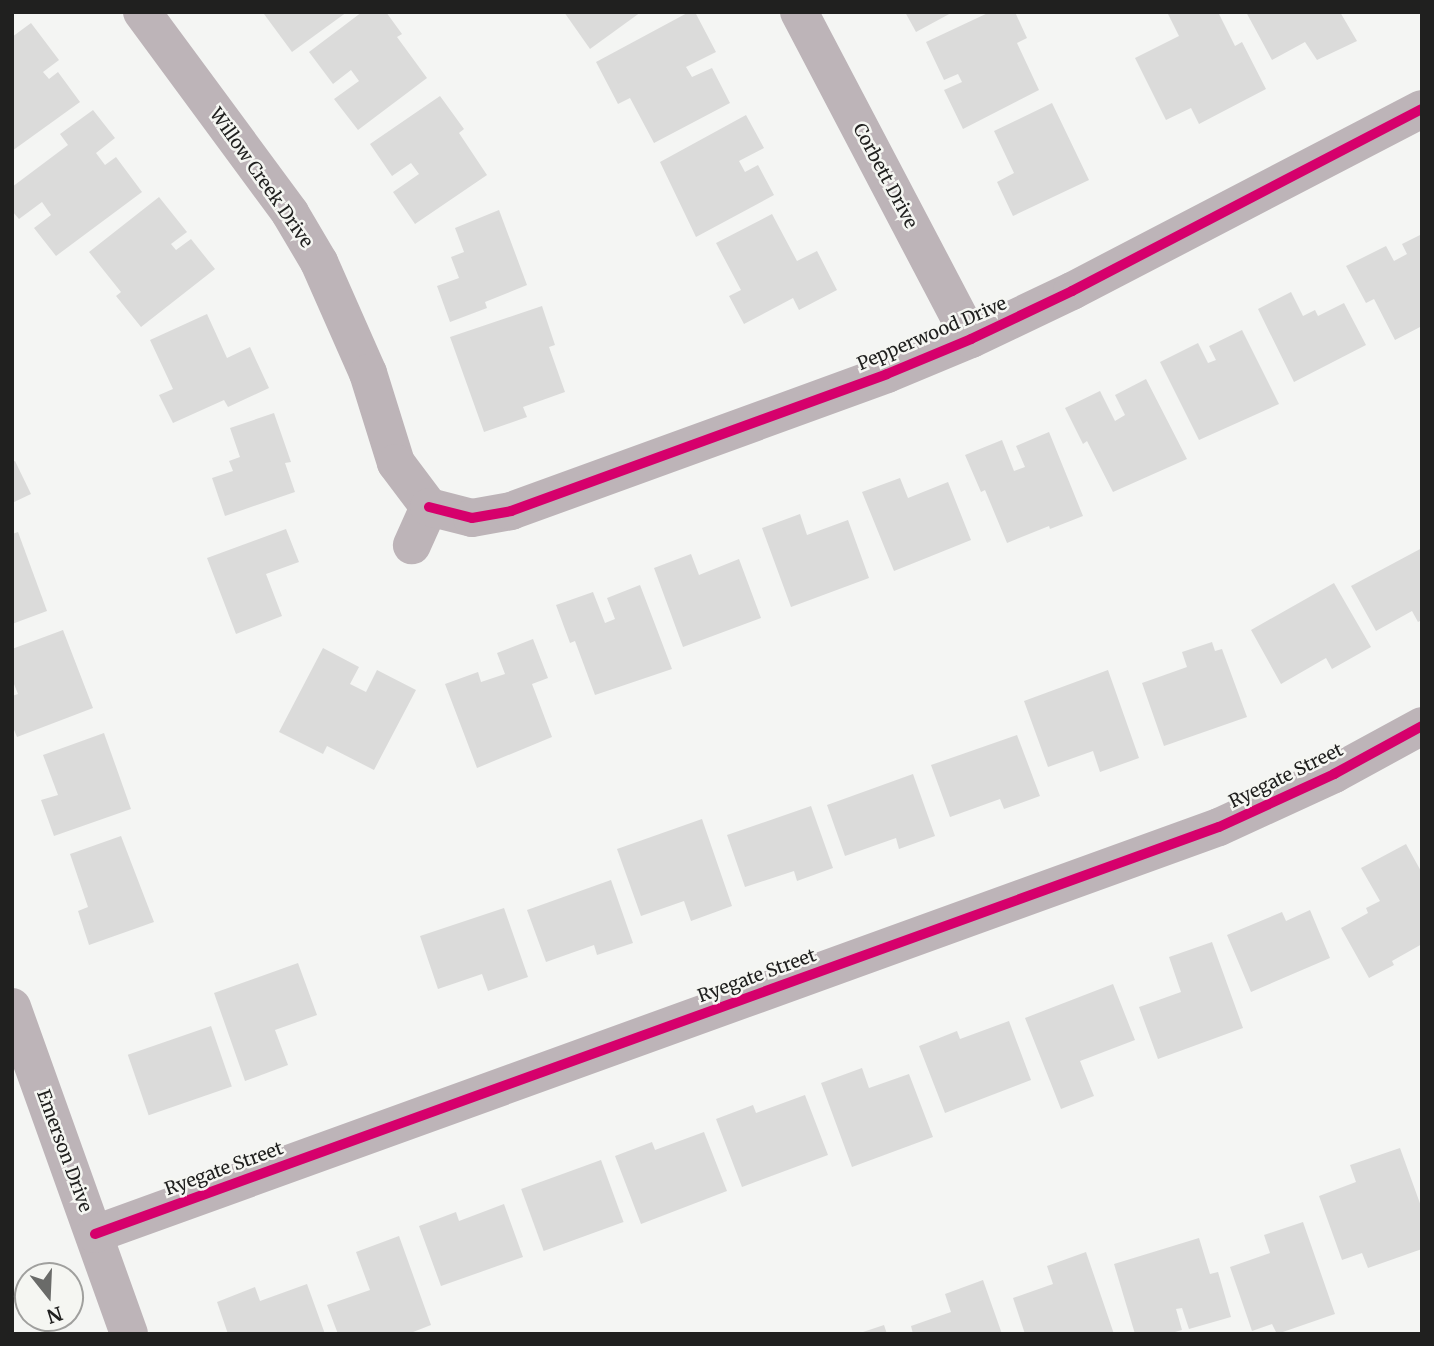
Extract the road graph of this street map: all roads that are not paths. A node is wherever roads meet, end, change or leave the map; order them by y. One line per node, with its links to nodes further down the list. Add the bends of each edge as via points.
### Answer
1 (142, 12): 5 (street, Willow Creek Drive, via 290,213 319,262 368,373 396,463)
2 (799, 12): 4 (street, Corbett Drive)
3 (1422, 109): 4 (street, Pepperwood Drive)
4 (971, 339): 5 (street, Pepperwood Drive, via 511,512 472,518)
5 (429, 507): 6 (street)
6 (412, 545)
7 (1422, 726): 9 (street, Ryegate Street, via 1334,774 1219,827)
8 (12, 1007): 9 (street, Emerson Drive)
9 (95, 1234): 10 (street, Emerson Drive)
10 (130, 1334)

